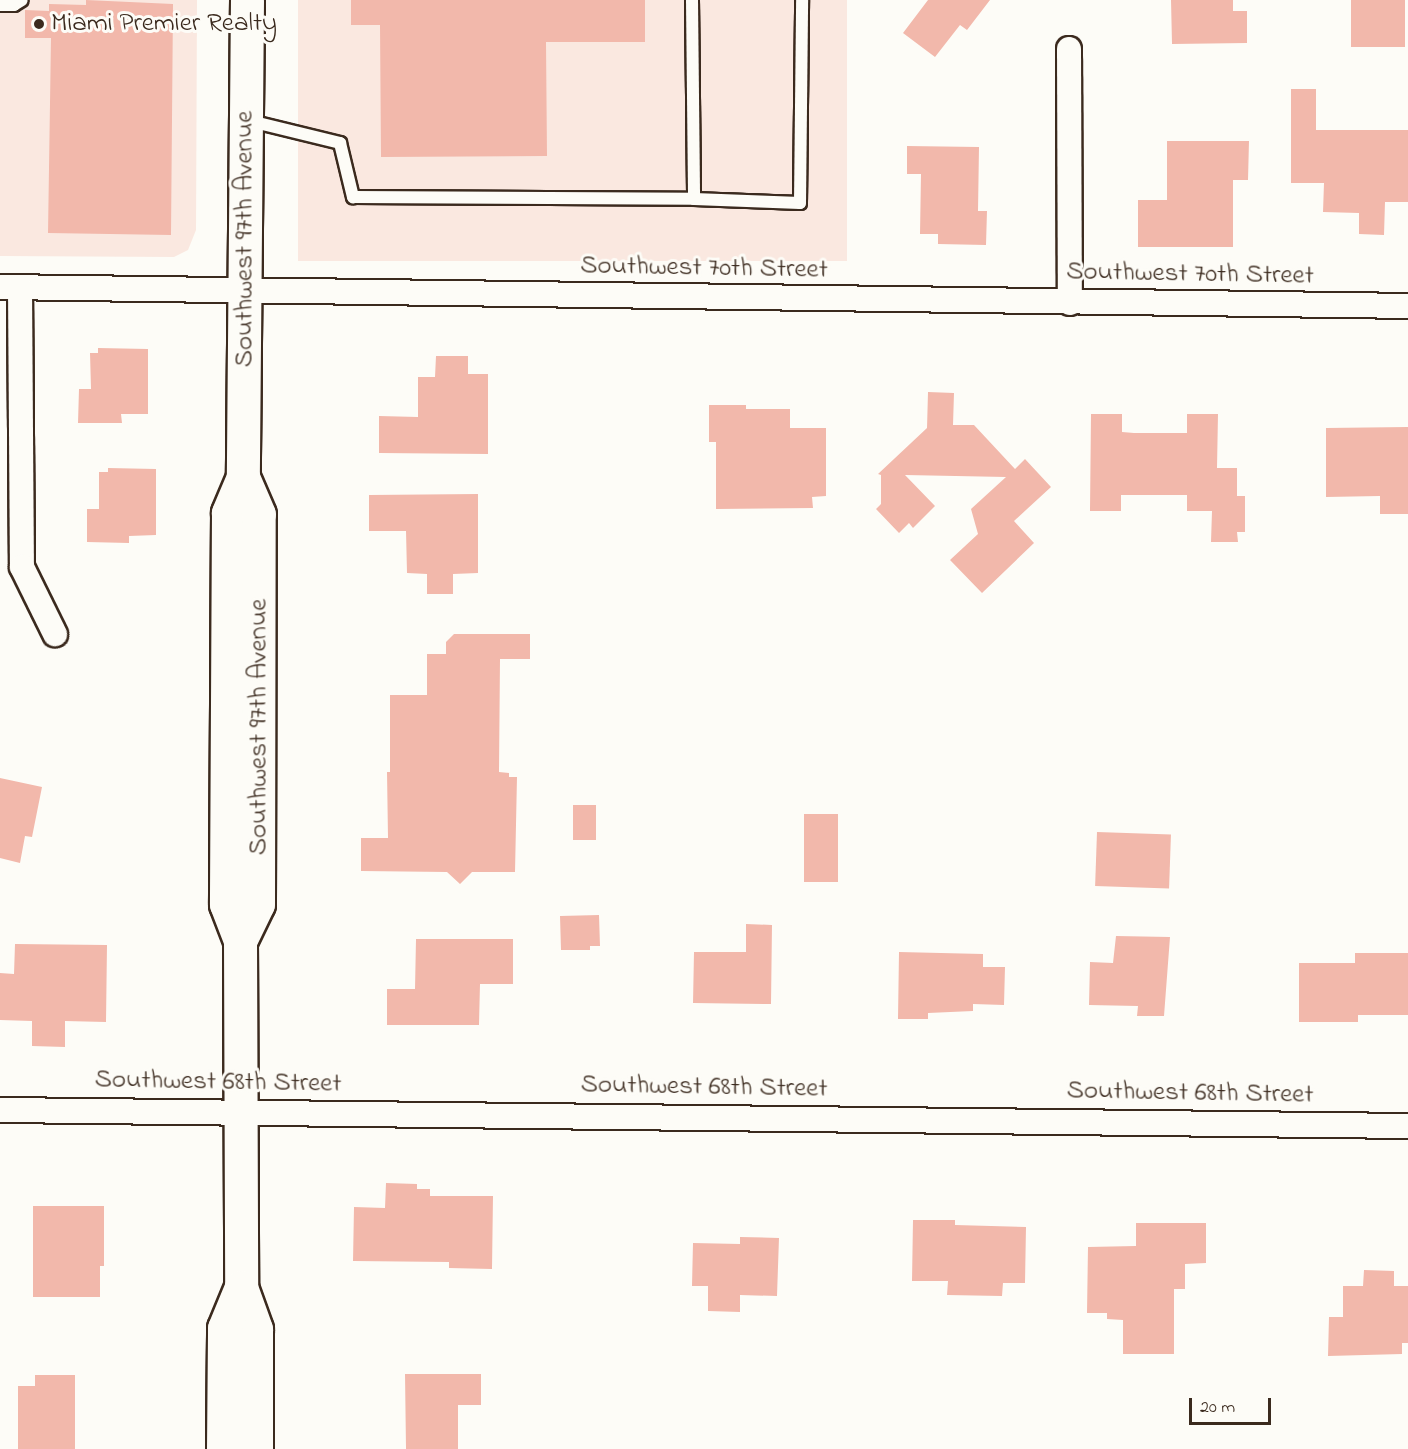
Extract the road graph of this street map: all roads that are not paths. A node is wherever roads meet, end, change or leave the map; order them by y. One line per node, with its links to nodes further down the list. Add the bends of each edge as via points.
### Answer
1 (22, 0): 5 (lane, via 14,5)
2 (247, 0): 7 (street, Southwest 97th Avenue)
3 (692, 0): 8 (lane)
4 (802, 0): 8 (lane, via 800,203)
5 (0, 5)
6 (1069, 49): 11 (street)
7 (245, 120): 8 (lane, via 340,143 353,197); 10 (street, Southwest 97th Avenue)
8 (694, 199)
9 (10, 288): 10 (street, Southwest 70th Street); 13 (street, via 22,567)
10 (244, 291): 11 (street, Southwest 70th Street); 15 (street, Southwest 97th Avenue, via 243,477 228,513 226,892 226,904 240,941)
11 (1070, 303): 12 (street, Southwest 70th Street)
12 (1408, 306)
13 (55, 634)
14 (0, 1110): 15 (street, Southwest 68th Street)
15 (240, 1113): 16 (street, Southwest 68th Street); 17 (street, Southwest 97th Avenue)
16 (1408, 1126)
17 (241, 1287): 18 (street, Southwest 97th Avenue, via 224,1328); 19 (street, Southwest 97th Avenue, via 256,1329)
18 (224, 1449)
19 (256, 1449)

